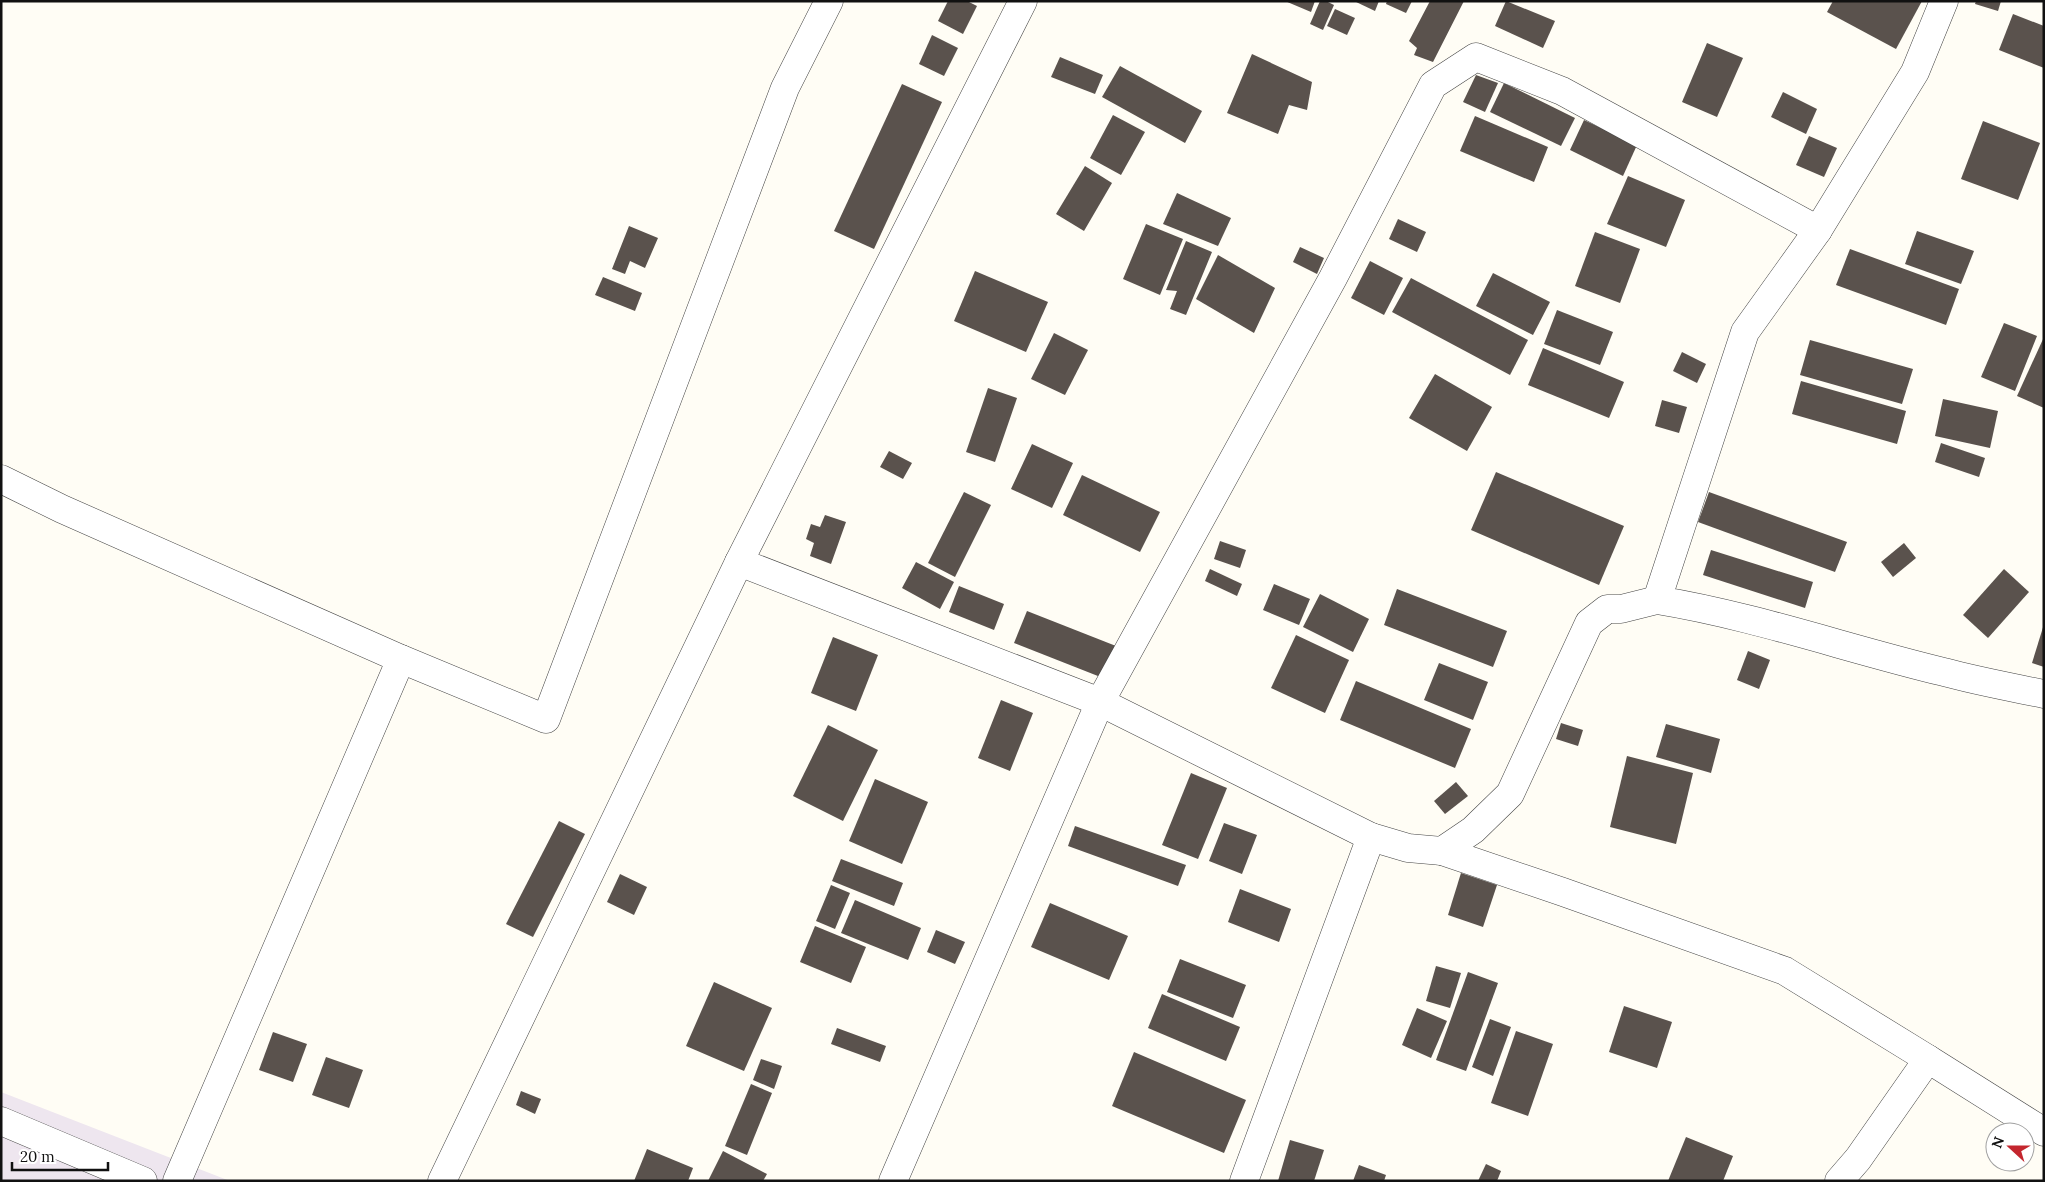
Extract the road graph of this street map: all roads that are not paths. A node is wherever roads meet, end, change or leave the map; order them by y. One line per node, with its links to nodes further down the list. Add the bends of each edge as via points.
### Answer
1 (829, 1): 8 (street, via 785,88 546,719)
2 (1023, 1): 6 (street)
3 (1944, 1): 4 (street, via 1915,72)
4 (1818, 230): 7 (street, via 1745,332); 10 (street, via 1562,91 1476,57 1433,85 1333,278)
5 (1, 479): 8 (street)
6 (739, 562): 10 (street); 18 (street)
7 (1657, 600): 9 (street, via 1694,606 1944,672); 12 (street, via 1607,610 1589,623 1510,794 1473,830)
8 (401, 659): 17 (street)
9 (2044, 694)
10 (1100, 702): 11 (street); 19 (street)
11 (1371, 837): 12 (street, via 1408,848); 20 (street)
12 (1442, 851): 13 (street, via 1785,971)
13 (1928, 1059): 15 (street); 21 (street)
14 (1, 1121): 16 (street)
15 (2044, 1132)
16 (143, 1181)
17 (176, 1181)
18 (442, 1181)
19 (893, 1181)
20 (1244, 1181)
21 (1839, 1181)

